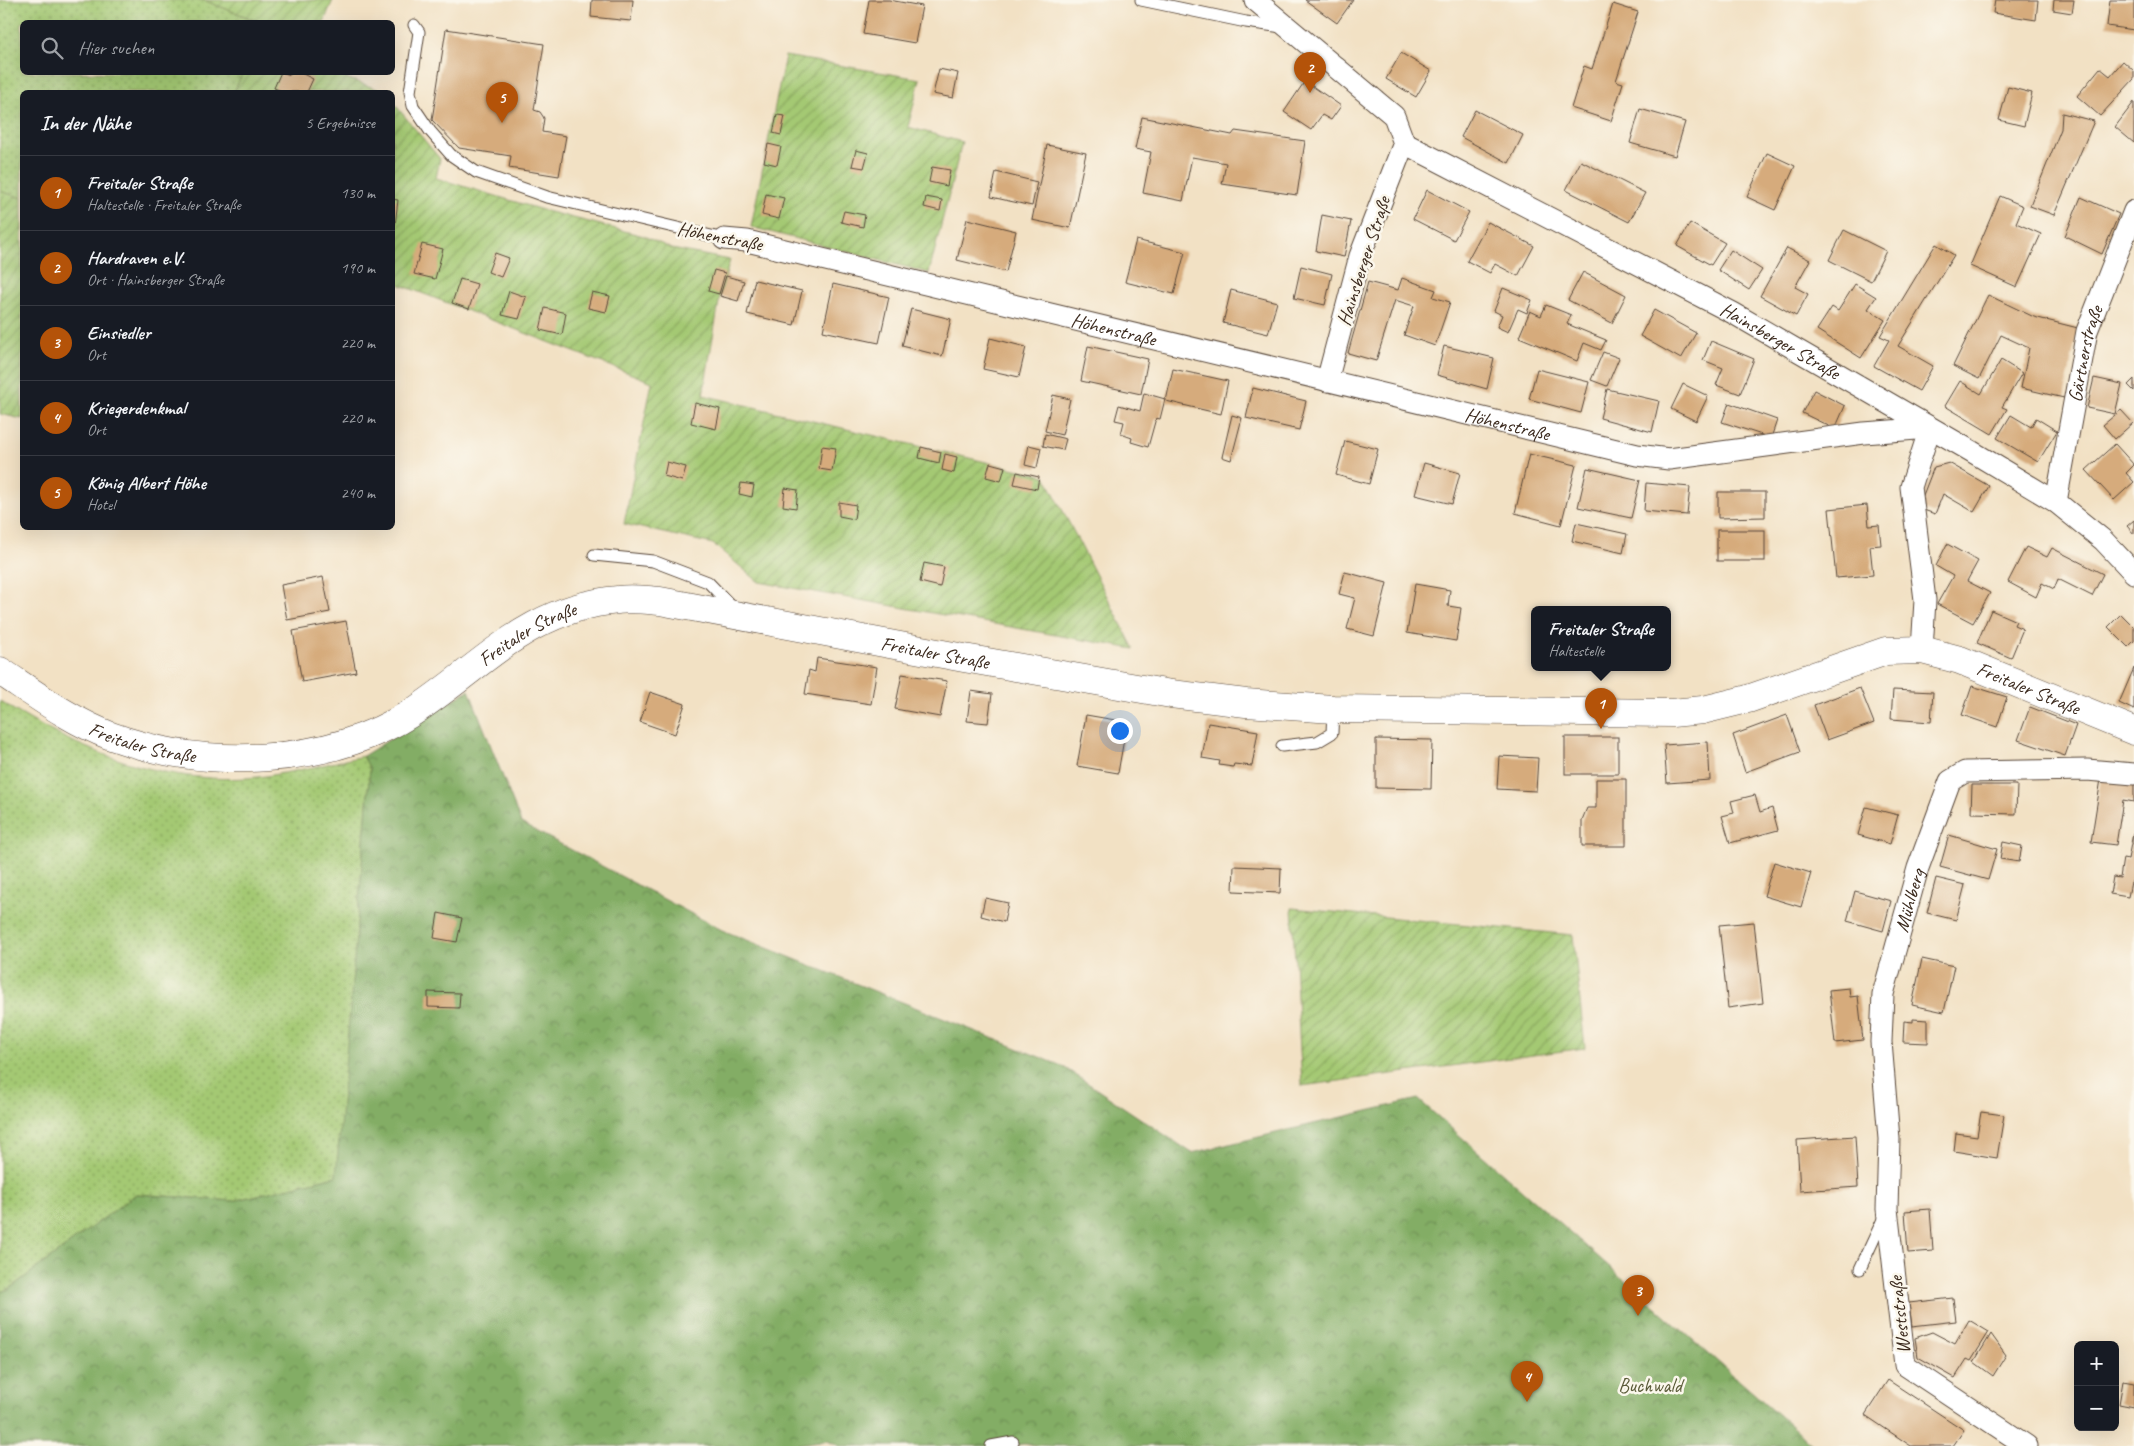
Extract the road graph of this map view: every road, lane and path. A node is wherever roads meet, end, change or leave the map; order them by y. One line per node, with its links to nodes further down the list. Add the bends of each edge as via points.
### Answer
1 (1141, 0): 4 (lane)
2 (1255, 0): 4 (street)
3 (414, 25): 7 (lane, Höhenstraße, via 419,32 410,92 414,106 430,131 451,155 476,172 547,197)
4 (1291, 28): 5 (street, via 1394,116)
5 (1404, 143): 8 (street, Hainsberger Straße, via 1360,256); 9 (street, Hainsberger Straße, via 1733,313)
6 (2134, 211): 10 (street, Gärtnerstraße, via 2087,331)
7 (724, 239): 8 (street, Höhenstraße, via 747,241 928,283)
8 (1327, 381): 9 (street, Höhenstraße, via 1562,438 1669,459 1864,433)
9 (1930, 428): 10 (street, Hainsberger Straße); 14 (street, via 1911,487 1925,600)
10 (2056, 502): 12 (street, Hainsberger Straße)
11 (594, 555): 13 (lane, via 653,561 708,582)
12 (2134, 572)
13 (740, 615): 15 (main road, Freitaler Straße, via 660,601 619,600 576,608 541,621 502,644 412,712 343,744 301,754 215,757 142,745 109,735 63,712); 16 (main road, Freitaler Straße, via 1171,694 1246,704)
14 (1922, 650): 16 (main road, Freitaler Straße, via 1886,651 1748,700 1688,712); 17 (main road, Freitaler Straße, via 1960,660)
15 (0, 671)
16 (1333, 709): 18 (lane, via 1332,733 1316,742)
17 (2134, 731)
18 (1282, 746)
19 (2134, 774): 20 (street, Mühlberg, via 2088,770 1965,772 1950,781 1918,868 1883,994 1881,1042 1889,1139)
20 (1887, 1209): 21 (lane); 24 (street, Weststraße, via 1905,1365)
21 (1860, 1270)
22 (1013, 1442): 23 (lane)
23 (992, 1446)
24 (2027, 1446)

